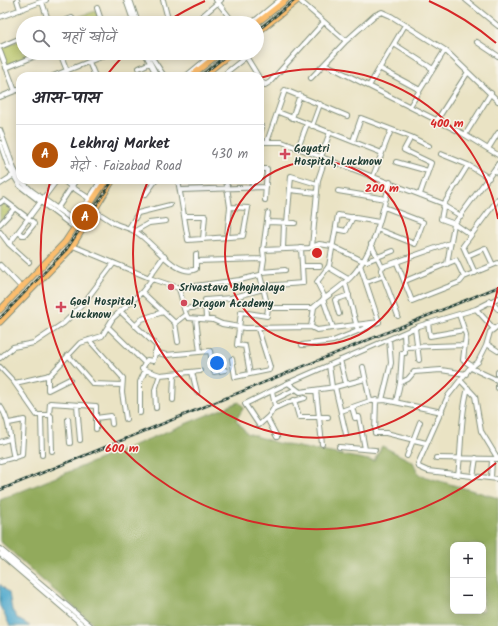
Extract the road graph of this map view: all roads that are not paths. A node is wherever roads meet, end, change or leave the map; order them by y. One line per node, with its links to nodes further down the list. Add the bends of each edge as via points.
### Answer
1 (17, 0): 12 (street)
2 (126, 0): 15 (street)
3 (130, 0): 16 (street)
4 (162, 0): 17 (street)
5 (280, 0): 20 (street)
6 (286, 0): 22 (main road)
7 (298, 0): 23 (street); 26 (main road)
8 (466, 0): 25 (street)
9 (44, 1): 12 (street); 13 (street)
10 (218, 1): 18 (street); 19 (street)
11 (97, 8): 14 (street)
12 (20, 10): 21 (street)
13 (47, 16)
14 (100, 16)
15 (132, 16)
16 (136, 16)
17 (167, 16)
18 (202, 16)
19 (229, 16)
20 (261, 16)
21 (0, 17)
22 (264, 17)
23 (324, 22): 28 (street); 63 (street, via 270,82)
24 (405, 25): 28 (street, via 382,12 375,15); 30 (street); 32 (street)
25 (498, 26)
26 (264, 27)
27 (16, 40): 31 (street)
28 (346, 41): 47 (street)
29 (477, 42): 34 (street)
30 (394, 44): 50 (street); 51 (street)
31 (0, 46)
32 (445, 50): 51 (street); 61 (street)
33 (0, 51): 48 (street)
34 (498, 56)
35 (23, 60): 48 (street)
36 (63, 60): 52 (street)
37 (94, 60): 45 (street)
38 (148, 60): 46 (street)
39 (154, 60): 55 (street)
40 (205, 60): 56 (street)
41 (211, 60): 57 (main road)
42 (223, 60): 58 (main road)
43 (240, 60): 59 (street)
44 (248, 60): 60 (street)
45 (89, 62): 52 (street); 53 (street)
46 (150, 63): 49 (street); 54 (street)
47 (325, 64): 62 (street); 64 (street)
48 (6, 68): 66 (street)
49 (139, 68)
50 (379, 68): 64 (street); 65 (street)
51 (433, 69): 65 (street)
52 (67, 71)
53 (93, 72)
54 (155, 72)
55 (161, 72)
56 (191, 72)
57 (196, 72)
58 (208, 72)
59 (227, 72)
60 (256, 72)
61 (468, 72): 67 (street); 76 (street)
62 (311, 78)
63 (264, 84)
64 (369, 86): 72 (street)
65 (420, 90): 72 (street)
66 (14, 91): 69 (street)
67 (490, 93): 70 (street); 83 (street)
68 (300, 95): 71 (street); 73 (street, via 285,90); 75 (street)
69 (0, 97)
70 (498, 101)
71 (320, 104): 74 (street); 78 (street)
72 (410, 106): 76 (street)
73 (278, 112): 75 (street); 87 (street)
74 (347, 116)
75 (292, 118): 77 (street)
76 (437, 120): 83 (street)
77 (307, 124): 78 (street); 89 (street)
78 (312, 126): 81 (street)
79 (0, 130): 101 (street)
80 (391, 130): 84 (street); 85 (street, via 361,118); 91 (street)
81 (330, 132): 85 (street); 94 (street)
82 (498, 133): 90 (street)
83 (465, 135): 90 (street)
84 (411, 137): 88 (street); 100 (street, via 404,150 431,163)
85 (353, 141): 91 (street)
86 (0, 142): 101 (street)
87 (267, 142): 89 (street, via 282,142)
88 (429, 146)
89 (298, 148): 94 (street)
90 (488, 149): 93 (street)
91 (382, 153): 102 (street)
92 (441, 154): 97 (street)
93 (498, 155)
94 (323, 158): 102 (street); 118 (street)
95 (396, 162): 100 (street)
96 (498, 164): 99 (street)
97 (468, 165): 103 (street); 136 (street)
98 (264, 169): 121 (street, via 267,169)
99 (496, 171): 103 (street)
100 (428, 172): 127 (street)
101 (14, 175): 104 (street); 106 (street)
102 (373, 176): 105 (street)
103 (489, 178): 144 (street)
104 (16, 179)
105 (390, 182): 127 (street); 130 (street)
106 (0, 184)
107 (19, 184): 133 (street)
108 (24, 184): 133 (street)
109 (54, 184): 133 (street)
110 (68, 184): 119 (street)
111 (99, 184): 129 (street)
112 (103, 184): 154 (main road)
113 (111, 184): 141 (main road)
114 (153, 184): 128 (street)
115 (179, 184): 123 (street)
116 (226, 184): 122 (street)
117 (253, 184): 120 (street)
118 (318, 184): 124 (street, via 291,176); 126 (street)
119 (71, 186): 129 (street); 140 (street)
120 (253, 187): 121 (street); 122 (street)
121 (266, 187): 132 (street)
122 (227, 189): 123 (street); 137 (street)
123 (180, 190): 143 (street)
124 (290, 190): 126 (street); 150 (street)
125 (338, 191): 130 (street)
126 (317, 193): 170 (street)
127 (420, 194): 136 (street)
128 (145, 195)
129 (90, 198): 154 (street)
130 (386, 199): 138 (street)
131 (498, 199): 162 (street)
132 (264, 200)
133 (42, 201): 140 (street); 146 (street); 154 (street)
134 (0, 203): 139 (street, via 4,200)
135 (170, 205): 155 (street, via 138,213)
136 (444, 205): 144 (street); 153 (street, via 441,219)
137 (230, 207): 163 (street); 163 (street, via 248,208 242,236)
138 (384, 207): 149 (street); 157 (street, via 423,222 415,244)
139 (15, 208): 146 (street); 152 (street)
140 (58, 209): 154 (street)
141 (95, 211): 155 (street, via 116,224); 158 (main road)
142 (268, 213): 148 (street)
143 (184, 216): 164 (street, via 188,240); 164 (street, via 205,216)
144 (460, 216): 153 (street)
145 (353, 217): 149 (street); 156 (street, via 346,231); 156 (street, via 338,215)
146 (29, 218): 161 (street); 161 (street, via 34,224 25,235)
147 (166, 220): 159 (street, via 149,223)
148 (267, 222): 150 (street); 173 (street)
149 (379, 222): 157 (street)
150 (286, 223): 151 (street); 172 (street)
151 (295, 223)
152 (0, 224)
153 (455, 224): 162 (street); 165 (street)
154 (75, 225): 158 (street); 204 (main road, via 65,242)
155 (129, 228): 159 (street)
156 (336, 229): 169 (street)
157 (377, 229): 167 (street)
158 (84, 230): 168 (main road)
159 (135, 231): 176 (street)
160 (0, 232): 166 (street)
161 (18, 232): 166 (street)
162 (470, 236): 177 (street, via 463,246)
163 (226, 237): 164 (street)
164 (203, 239)
165 (450, 243): 183 (street); 186 (street)
166 (8, 244): 181 (street)
167 (372, 244): 178 (street); 182 (street)
168 (73, 246): 184 (street); 225 (main road)
169 (332, 246): 170 (street, via 318,244); 182 (street); 191 (street)
170 (312, 247): 171 (street)
171 (301, 248): 172 (street); 189 (street)
172 (283, 249): 173 (street)
173 (263, 250): 179 (street)
174 (393, 251): 178 (street)
175 (196, 254): 180 (street)
176 (164, 256): 180 (street, via 184,271 196,269); 198 (street)
177 (467, 256): 188 (street, via 485,248); 195 (street)
178 (378, 257): 182 (street); 192 (street)
179 (264, 259): 180 (street); 194 (street)
180 (196, 261)
181 (29, 262)
182 (362, 262): 199 (street); 201 (street)
183 (397, 262): 192 (street); 200 (street)
184 (114, 263): 198 (street); 253 (street, via 83,304 64,323 34,343 13,347)
185 (498, 263): 188 (street)
186 (447, 264): 197 (street, via 456,260); 200 (street)
187 (0, 265): 204 (street)
188 (493, 265): 195 (street)
189 (302, 266): 190 (street); 203 (street, via 303,283)
190 (320, 266)
191 (328, 267): 199 (street); 207 (street, via 317,282)
192 (382, 267): 196 (street)
193 (286, 270): 194 (street)
194 (261, 273): 202 (street, via 219,284); 203 (street)
195 (474, 273): 197 (street)
196 (383, 276): 201 (street); 222 (street)
197 (464, 277): 200 (street, via 460,282 412,301)
198 (150, 278): 202 (street); 205 (street)
199 (347, 281): 206 (street); 207 (street)
200 (405, 281)
201 (366, 282): 226 (street)
202 (178, 287): 214 (street)
203 (263, 287): 210 (street, via 231,298 206,300); 211 (street)
204 (22, 288): 216 (main road)
205 (142, 292): 217 (street); 218 (street)
206 (349, 295): 219 (street, via 336,300); 229 (street)
207 (324, 298): 212 (street); 234 (street)
208 (498, 298): 209 (street)
209 (490, 301): 213 (street); 215 (street)
210 (206, 306): 214 (street); 224 (street)
211 (268, 308): 212 (street); 232 (street, via 267,316 241,312)
212 (314, 308): 233 (street)
213 (498, 308)
214 (184, 309): 221 (street)
215 (476, 309): 220 (street); 236 (street)
216 (0, 310)
217 (120, 311): 230 (street); 231 (street)
218 (163, 312): 227 (street); 230 (street, via 142,319)
219 (339, 314)
220 (459, 314): 228 (street); 238 (street)
221 (185, 315): 223 (street); 227 (street)
222 (398, 316)
223 (196, 319): 224 (street); 251 (street)
224 (206, 319): 232 (street)
225 (0, 322)
226 (379, 322): 229 (street); 239 (street)
227 (174, 323): 243 (street)
228 (428, 323): 235 (street); 238 (street, via 430,336)
229 (357, 325): 234 (street); 239 (street)
230 (135, 326): 250 (street, via 156,346)
231 (108, 327): 242 (street, via 102,336); 257 (street)
232 (239, 327): 237 (street); 267 (street, via 237,345 245,346)
233 (311, 327): 234 (street, via 317,330); 237 (street)
234 (333, 328)
235 (415, 328): 240 (street); 248 (street)
236 (496, 328): 244 (street, via 490,332)
237 (258, 329): 267 (street, via 270,367 264,373)
238 (464, 330): 246 (street)
239 (358, 331): 245 (street, via 333,341)
240 (404, 332): 241 (street); 247 (street)
241 (389, 339): 255 (street); 293 (street, via 390,363)
242 (89, 340): 252 (street, via 80,343); 280 (street, via 123,378)
243 (178, 342)
244 (487, 344): 249 (street); 260 (street, via 478,362)
245 (302, 345)
246 (465, 345): 248 (street); 260 (street, via 463,360)
247 (405, 347): 248 (street); 278 (street)
248 (418, 347): 256 (street)
249 (498, 351)
250 (155, 352): 251 (street, via 166,355); 257 (street, via 153,361 147,360)
251 (200, 352): 262 (street, via 210,351 214,372)
252 (68, 355): 269 (street, via 55,372); 280 (street, via 93,384)
253 (0, 358)
254 (232, 359): 267 (street, via 235,377)
255 (340, 360): 258 (street); 279 (street)
256 (419, 360)
257 (145, 363): 263 (street, via 142,369)
258 (329, 365): 277 (street); 281 (street)
259 (363, 367): 273 (street)
260 (471, 367): 268 (street); 274 (street)
261 (1, 369): 276 (street)
262 (225, 370)
263 (145, 371): 270 (street); 303 (street, via 140,382)
264 (200, 371): 265 (street)
265 (192, 372): 271 (street); 287 (street)
266 (498, 372): 274 (street)
267 (250, 374)
268 (466, 374): 275 (street); 278 (street, via 422,370 414,372)
269 (48, 375): 272 (street, via 48,390); 276 (street)
270 (160, 375): 271 (street); 299 (street, via 155,390)
271 (174, 375): 289 (street)
272 (70, 379)
273 (365, 379): 279 (street); 294 (street)
274 (497, 380): 283 (street)
275 (461, 381): 282 (street); 302 (street, via 448,396)
276 (15, 383): 304 (street, via 37,415)
277 (288, 383): 284 (street); 286 (street)
278 (400, 383): 295 (street)
279 (346, 384): 281 (street)
280 (122, 385): 311 (street)
281 (333, 387): 285 (street); 301 (street)
282 (468, 388): 333 (street, via 462,411); 336 (street, via 475,396 481,431)
283 (498, 388)
284 (296, 389): 285 (street, via 300,392); 290 (street)
285 (316, 390): 309 (street)
286 (272, 391): 290 (street); 308 (street, via 245,404 259,424)
287 (197, 392)
288 (305, 398): 291 (street)
289 (173, 400)
290 (274, 400): 300 (street)
291 (294, 400): 300 (street); 309 (street, via 298,417)
292 (376, 400): 293 (street); 294 (street); 320 (street, via 375,433)
293 (382, 400): 295 (street)
294 (370, 401): 298 (street)
295 (396, 402): 302 (street)
296 (77, 405): 305 (street, via 50,403); 307 (street, via 96,406); 317 (street, via 80,438)
297 (0, 406): 313 (street)
298 (352, 407): 301 (street); 326 (street, via 355,418 359,417)
299 (156, 408)
300 (274, 408): 308 (street)
301 (341, 411): 316 (street)
302 (442, 412): 323 (street)
303 (140, 413)
304 (41, 415): 305 (street); 329 (street)
305 (50, 415): 328 (street)
306 (328, 417): 309 (street)
307 (96, 418): 314 (street, via 111,416); 315 (street)
308 (267, 418): 318 (street)
309 (319, 418): 324 (street)
310 (68, 419): 317 (street)
311 (126, 419)
312 (420, 422): 320 (street)
313 (9, 423): 319 (street); 331 (street, via 24,420 22,455)
314 (112, 424)
315 (96, 429)
316 (346, 434)
317 (69, 436): 322 (street)
318 (277, 437)
319 (9, 439): 321 (street); 331 (street)
320 (413, 440): 323 (street); 330 (street)
321 (0, 442)
322 (70, 443)
323 (426, 443): 338 (street, via 419,467 428,471)
324 (322, 444)
325 (339, 447): 326 (street)
326 (365, 449): 327 (street)
327 (375, 450)
328 (52, 451)
329 (42, 455)
330 (407, 456)
331 (14, 458): 337 (street)
332 (436, 458): 333 (street)
333 (460, 458): 334 (street); 338 (street)
334 (476, 458): 335 (street); 339 (street)
335 (492, 459): 336 (street); 340 (street)
336 (498, 459)
337 (0, 462)
338 (458, 475): 339 (street)
339 (473, 477): 340 (street)
340 (491, 478): 341 (street)
341 (498, 479)
342 (0, 549): 344 (street)
343 (0, 554): 344 (street)
344 (70, 611): 345 (street); 346 (street)
345 (84, 626)
346 (91, 626)

